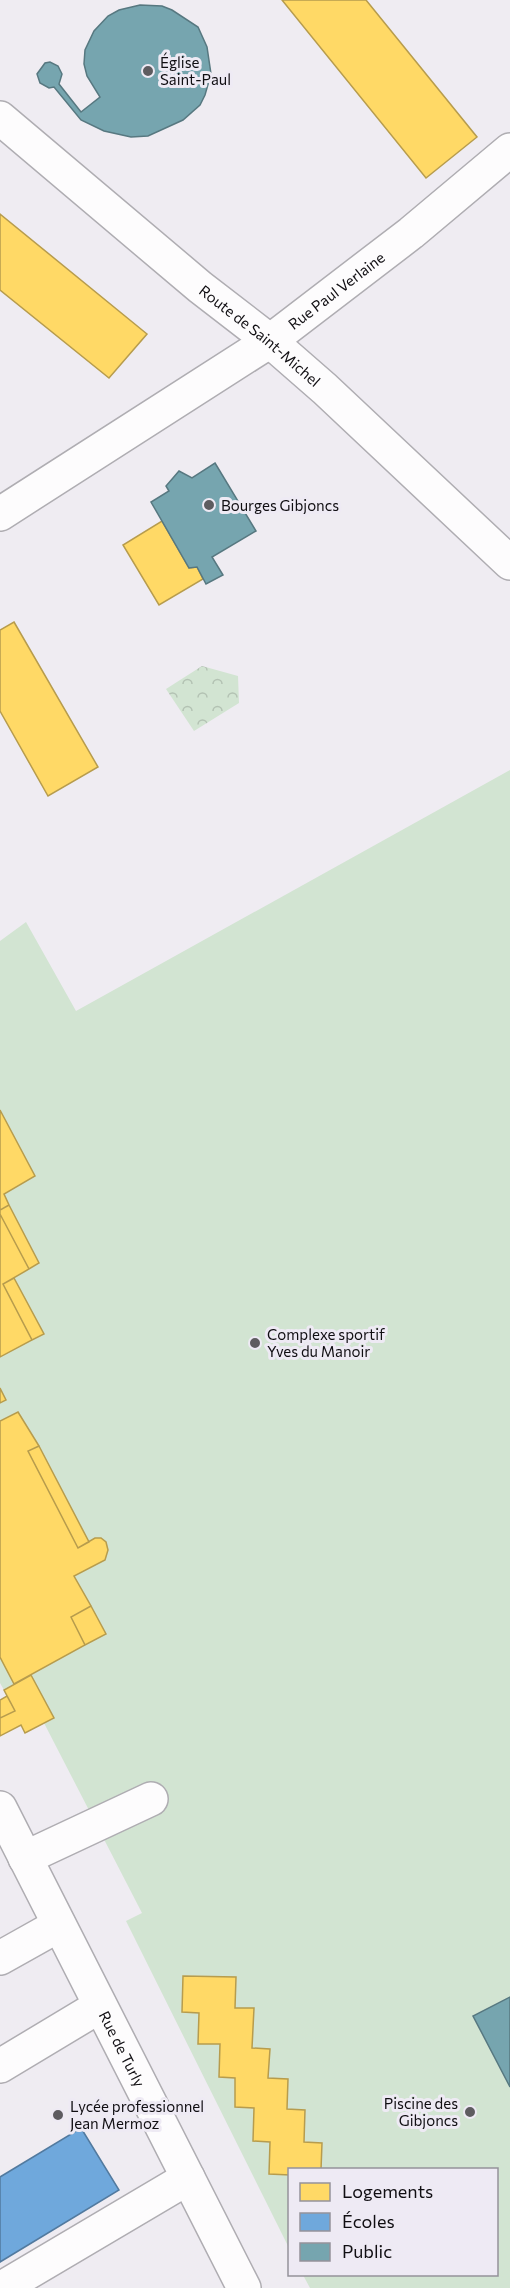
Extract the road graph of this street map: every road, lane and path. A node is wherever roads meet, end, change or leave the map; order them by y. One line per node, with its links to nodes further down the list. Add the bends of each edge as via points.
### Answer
1 (0, 118): 3 (street, Route de Saint-Michel)
2 (510, 150): 3 (street, Rue Paul Verlaine, via 411,233)
3 (270, 341): 4 (street, Rue Paul Verlaine); 5 (street, Route de Saint-Michel)
4 (0, 514)
5 (510, 563)
6 (151, 1799): 8 (street)
7 (0, 1808): 8 (street, Rue de Turly)
8 (25, 1858): 9 (street, Rue de Turly)
9 (59, 1925): 10 (street); 11 (street, Rue de Turly)
10 (0, 1958)
11 (100, 2006): 12 (street); 13 (street, Rue de Turly)
12 (0, 2066)
13 (188, 2178): 14 (street); 15 (street, Rue de Turly)
14 (2, 2288)
15 (244, 2288)

